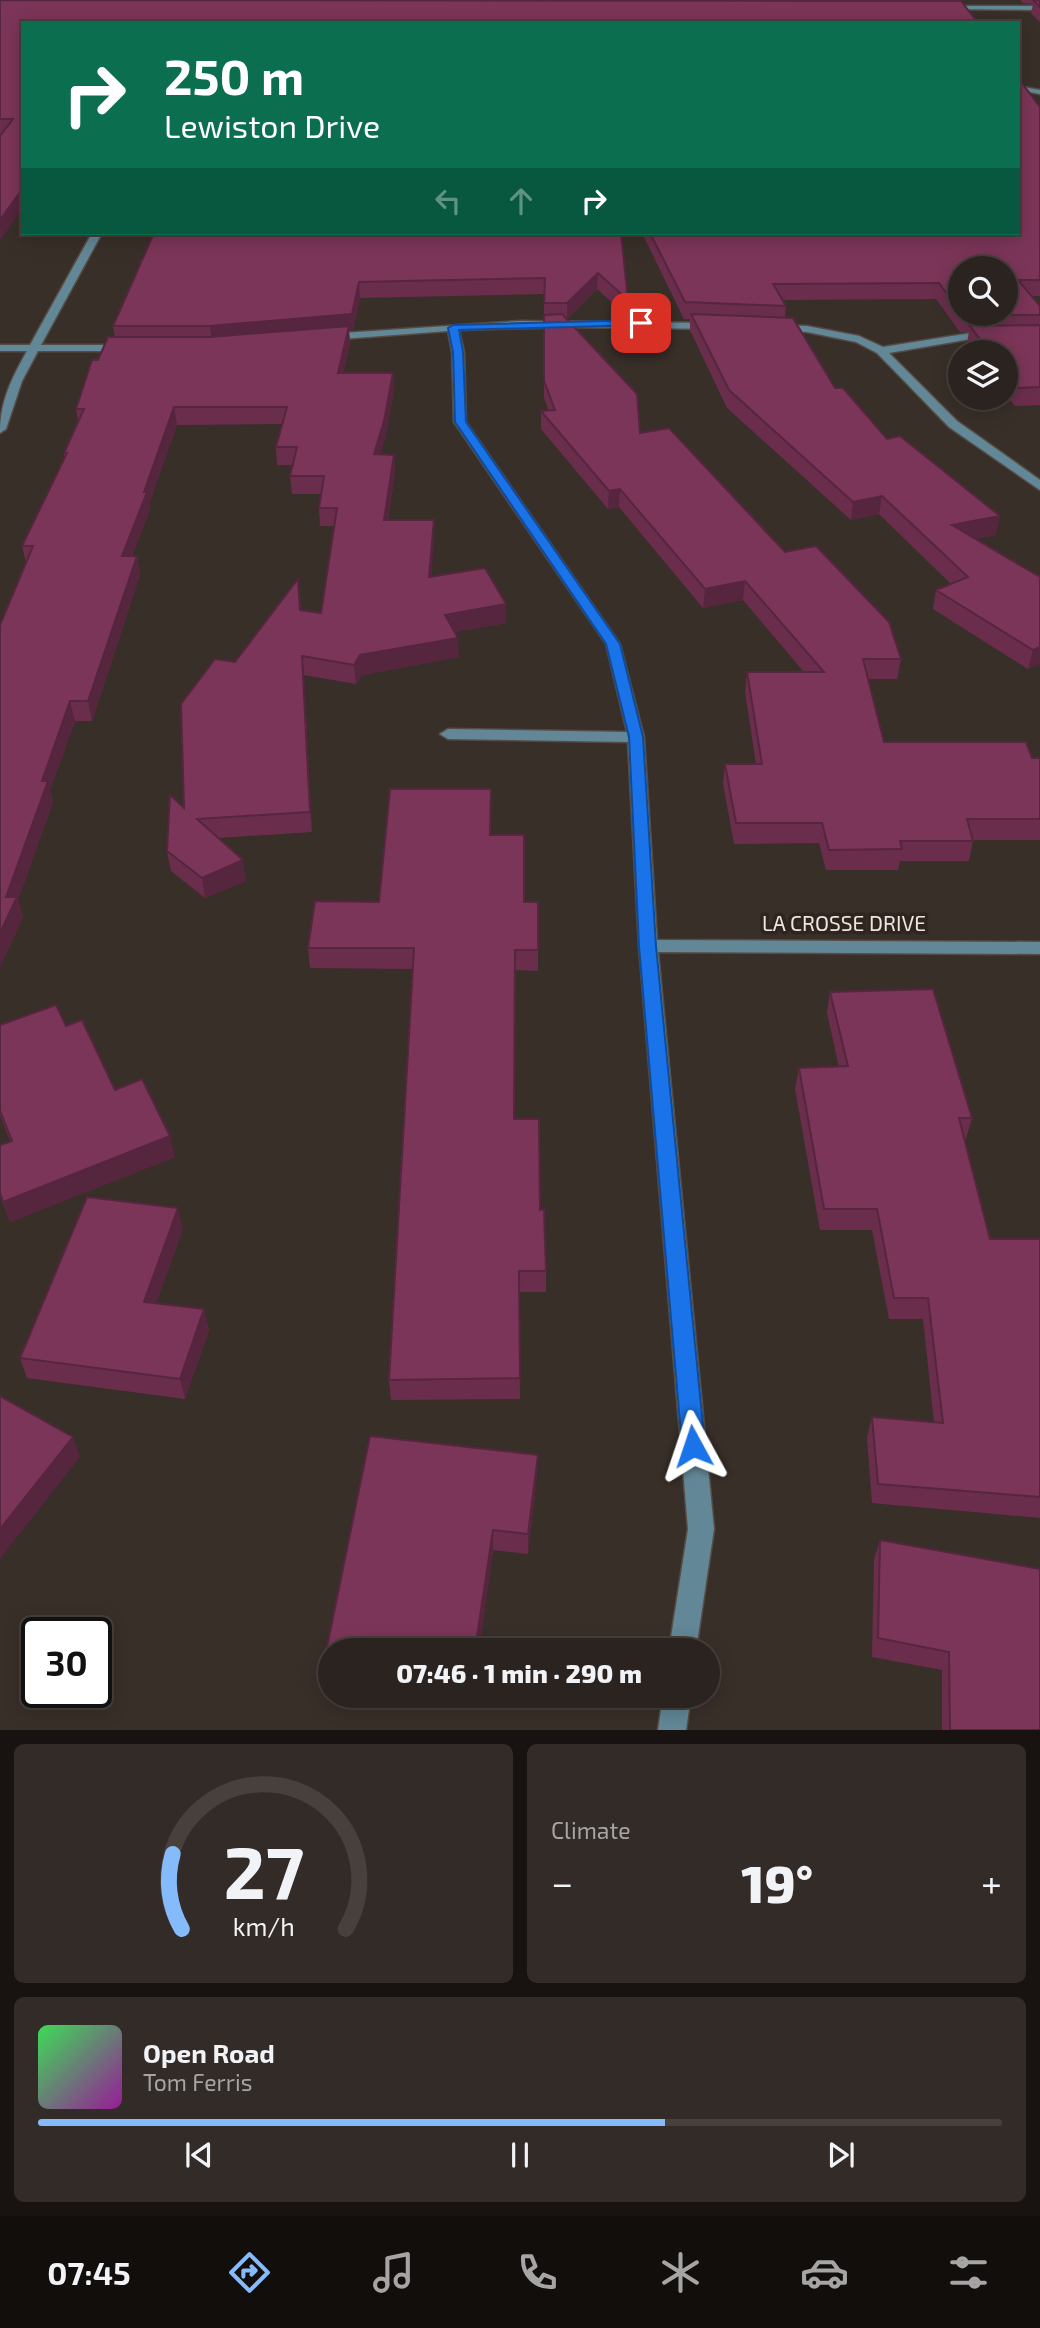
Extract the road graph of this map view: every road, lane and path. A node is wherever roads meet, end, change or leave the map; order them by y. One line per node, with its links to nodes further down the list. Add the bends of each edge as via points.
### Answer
1 (942, 8): 2 (street)
2 (1040, 8)
3 (1020, 88): 4 (street)
4 (1040, 92)
5 (96, 235): 12 (street)
6 (724, 326): 7 (street, via 641,323)
7 (453, 328): 10 (street); 18 (street, via 460,422 613,644)
8 (766, 328): 14 (street, via 807,329 859,339)
9 (1040, 336): 14 (street, via 971,336)
10 (321, 337)
11 (0, 348): 12 (street)
12 (34, 348): 13 (street); 15 (street, via 16,381)
13 (135, 348)
14 (881, 351): 16 (street, via 953,424)
15 (0, 429)
16 (1040, 486)
17 (447, 734): 18 (street)
18 (636, 737): 19 (street)
19 (648, 946): 20 (street, LA CROSSE DRIVE); 21 (street, via 701,1529)
20 (1040, 948)
21 (686, 1638)
22 (675, 1708): 23 (street)
23 (672, 1730)

